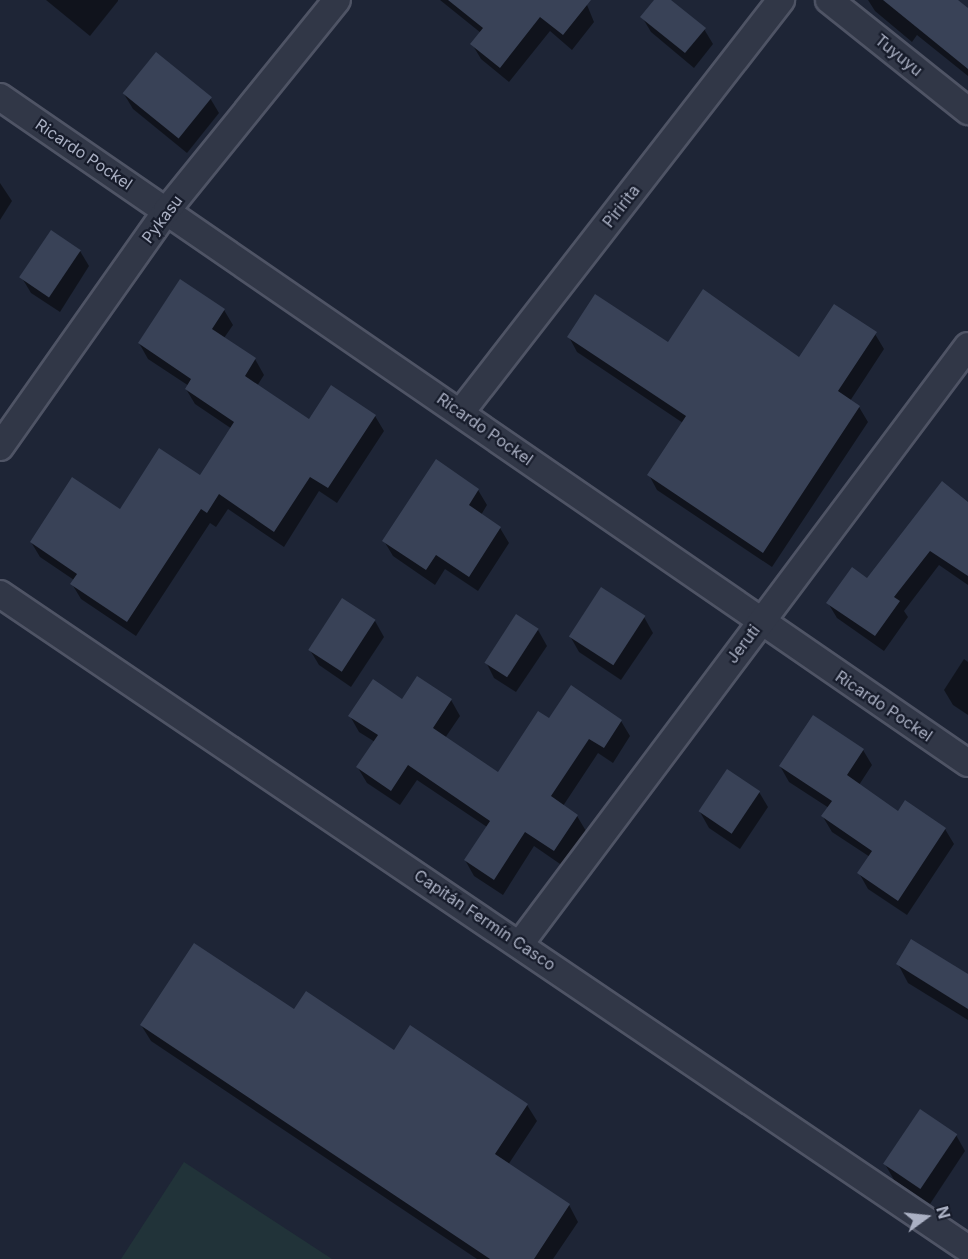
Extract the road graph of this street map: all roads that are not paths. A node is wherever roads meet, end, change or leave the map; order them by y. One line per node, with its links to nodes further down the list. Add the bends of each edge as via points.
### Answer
1 (337, 0): 6 (street, Pykasu)
2 (781, 0): 8 (street, Piririta)
3 (829, 0): 5 (street, Tuyuyu)
4 (0, 97): 6 (street, Ricardo Pockel)
5 (968, 111)
6 (167, 210): 8 (street, Ricardo Pockel); 9 (street, Pykasu)
7 (968, 346): 11 (street, Jeruti)
8 (461, 412): 11 (street, Ricardo Pockel)
9 (0, 447)
10 (0, 594): 13 (street, Capitán Fermín Casco)
11 (759, 622): 12 (street, Ricardo Pockel); 13 (street, Jeruti)
12 (968, 763)
13 (520, 944): 14 (street, Capitán Fermín Casco)
14 (968, 1249)

